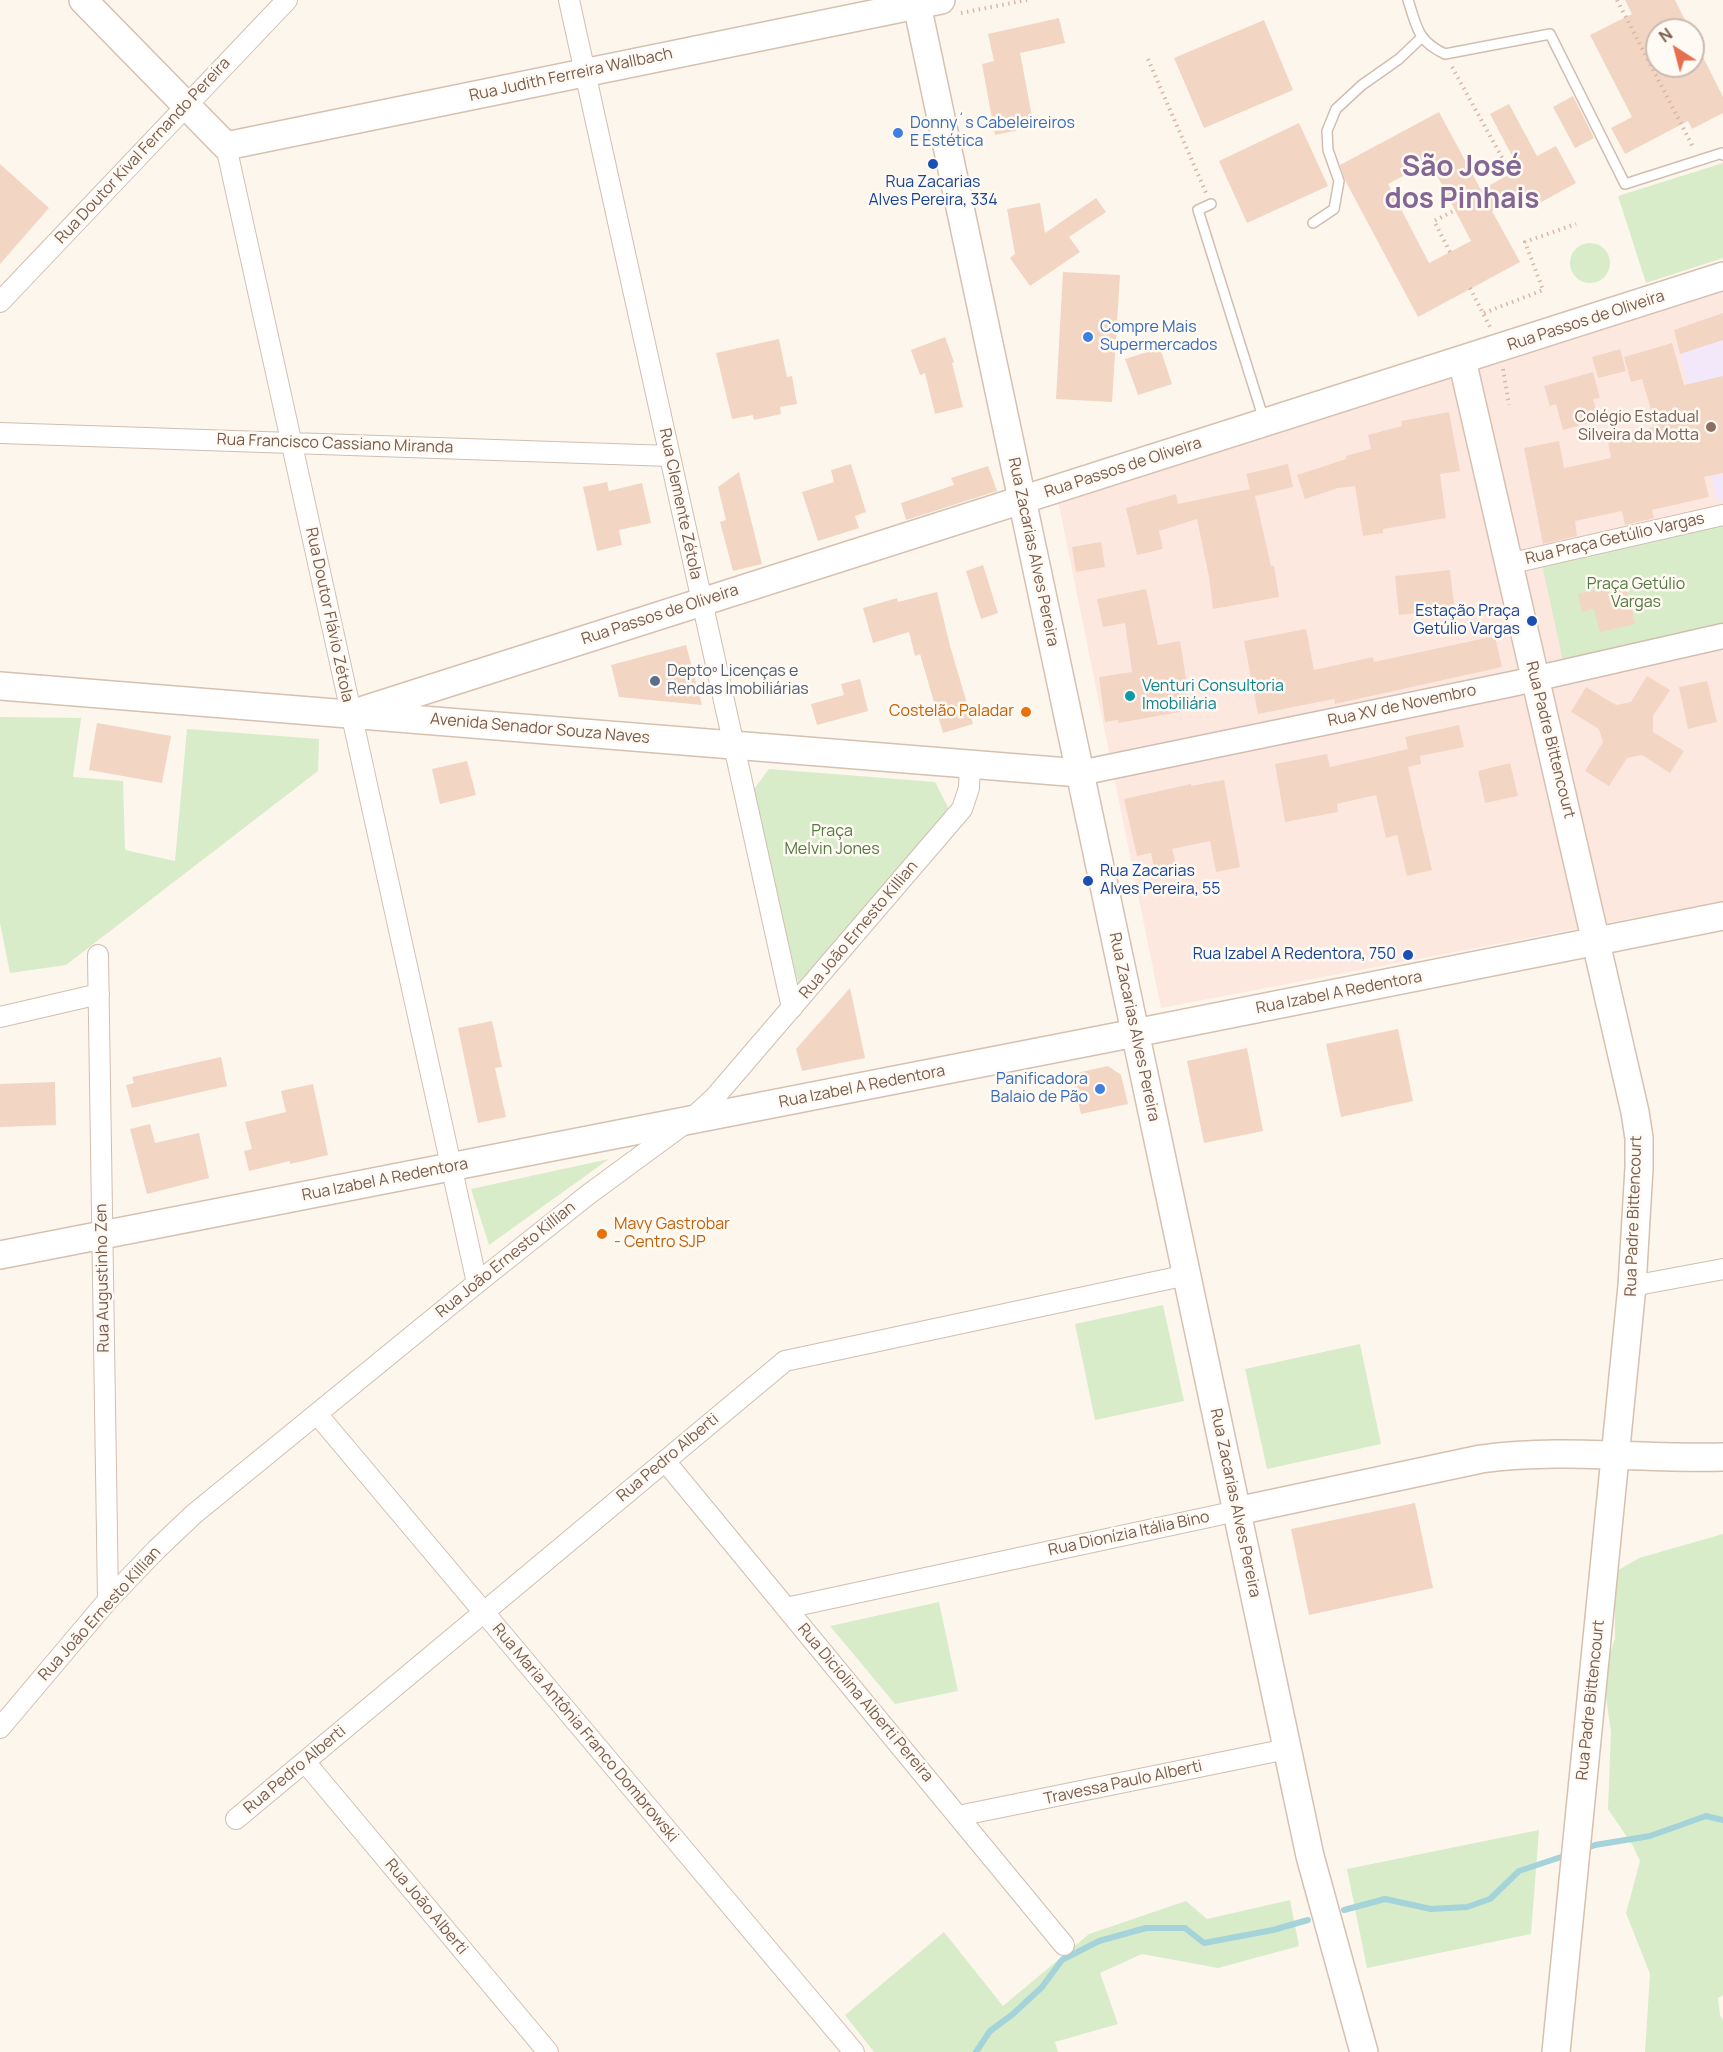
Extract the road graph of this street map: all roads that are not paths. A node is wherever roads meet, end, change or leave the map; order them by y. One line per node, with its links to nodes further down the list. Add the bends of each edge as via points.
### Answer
1 (83, 0): 8 (main road)
2 (287, 0): 8 (street, Rua Doutor Kival Fernando Pereira)
3 (569, 0): 7 (street, Rua Clemente Zétola)
4 (1408, 0): 6 (lane)
5 (933, 5): 7 (main road, Rua Judith Ferreira Wallbach); 20 (main road, Rua Zacarias Alves Pereira)
6 (1421, 38): 10 (lane, via 1445,54 1550,34 1625,184); 12 (lane, via 1336,109 1327,131 1328,150 1339,181 1334,209)
7 (585, 72): 9 (main road, Rua Judith Ferreira Wallbach); 19 (street, Rua Clemente Zétola)
8 (187, 106): 9 (main road); 14 (street, Rua Doutor Kival Fernando Pereira)
9 (226, 146): 18 (street, Rua Doutor Flávio Zétola)
10 (1723, 155)
11 (1211, 204): 16 (lane, via 1198,210)
12 (1313, 223)
13 (1723, 276): 15 (main road, Rua Passos de Oliveira)
14 (0, 302)
15 (1462, 360): 16 (main road, Rua Passos de Oliveira); 22 (main road, Rua Padre Bittencourt)
16 (1265, 422): 20 (main road, Rua Passos de Oliveira)
17 (0, 433): 18 (street, Rua Francisco Cassiano Miranda)
18 (292, 443): 19 (street, Rua Francisco Cassiano Miranda); 27 (street, Rua Doutor Flávio Zétola)
19 (670, 456): 23 (street, Rua Clemente Zétola)
20 (1022, 500): 23 (main road, Rua Passos de Oliveira); 30 (main road, Rua Zacarias Alves Pereira)
21 (1723, 515): 22 (street, Rua Praça Getúlio Vargas)
22 (1508, 564): 25 (main road, Rua Padre Bittencourt)
23 (701, 602): 27 (main road, Rua Passos de Oliveira); 28 (street, Rua Clemente Zétola)
24 (1723, 636): 25 (street, Rua XV de Novembro)
25 (1536, 678): 30 (street, Rua XV de Novembro); 32 (main road, Rua Padre Bittencourt)
26 (0, 686): 27 (main road, Avenida Senador Souza Naves)
27 (351, 714): 28 (main road, Avenida Senador Souza Naves); 39 (street, Rua Doutor Flávio Zétola)
28 (734, 745): 29 (main road, Avenida Senador Souza Naves); 35 (street, Rua Clemente Zétola)
29 (970, 764): 30 (main road, Avenida Senador Souza Naves); 35 (street, Rua João Ernesto Killian, via 969,788 962,809)
30 (1080, 773): 37 (main road, Rua Zacarias Alves Pereira)
31 (1723, 916): 32 (main road, Rua Izabel A Redentora)
32 (1596, 941): 37 (main road, Rua Izabel A Redentora); 45 (main road, Rua Padre Bittencourt, via 1639,1138)
33 (98, 956): 34 (street, Rua Augustinho Zen)
34 (99, 994): 36 (street); 40 (street, Rua Augustinho Zen)
35 (792, 1008): 38 (street, Rua João Ernesto Killian)
36 (1, 1010)
37 (1135, 1033): 38 (main road, Rua Izabel A Redentora); 43 (main road, Rua Zacarias Alves Pereira)
38 (691, 1119): 39 (main road, Rua Izabel A Redentora); 44 (street, Rua João Ernesto Killian)
39 (451, 1167): 40 (main road, Rua Izabel A Redentora); 44 (street, Rua Doutor Flávio Zétola)
40 (103, 1235): 41 (main road, Rua Izabel A Redentora); 51 (street, Rua Augustinho Zen)
41 (0, 1255)
42 (1723, 1269): 45 (street)
43 (1187, 1275): 49 (street, Rua Pedro Alberti, via 785,1361); 50 (main road, Rua Zacarias Alves Pereira)
44 (477, 1283): 46 (street, Rua João Ernesto Killian)
45 (1632, 1286): 47 (main road, Rua Padre Bittencourt)
46 (317, 1414): 51 (street, Rua João Ernesto Killian, via 194,1514); 53 (street, Rua Maria Antônia Franco Dombrowski)
47 (1615, 1456): 48 (main road, Rua Dionízia Itália Bino); 50 (main road, Rua Dionízia Itália Bino, via 1501,1456); 63 (main road, Rua Padre Bittencourt)
48 (1723, 1457)
49 (665, 1461): 52 (street, Rua Diciolina Alberti Pereira); 53 (street, Rua Pedro Alberti)
50 (1237, 1511): 52 (street, Rua Dionízia Itália Bino); 55 (main road, Rua Zacarias Alves Pereira)
51 (108, 1600): 54 (street, Rua João Ernesto Killian)
52 (786, 1608): 57 (street, Rua Diciolina Alberti Pereira)
53 (484, 1612): 56 (street, Rua Pedro Alberti); 61 (street, Rua Maria Antônia Franco Dombrowski)
54 (0, 1728)
55 (1287, 1749): 57 (street, Travessa Paulo Alberti); 62 (main road, Rua Zacarias Alves Pereira, via 1318,1890)
56 (305, 1762): 58 (street, Rua Pedro Alberti); 60 (street, Rua João Alberti)
57 (958, 1816): 59 (street, Rua Diciolina Alberti Pereira)
58 (236, 1819)
59 (1064, 1945)
60 (548, 2052)
61 (854, 2052)
62 (1364, 2052)
63 (1556, 2052)

